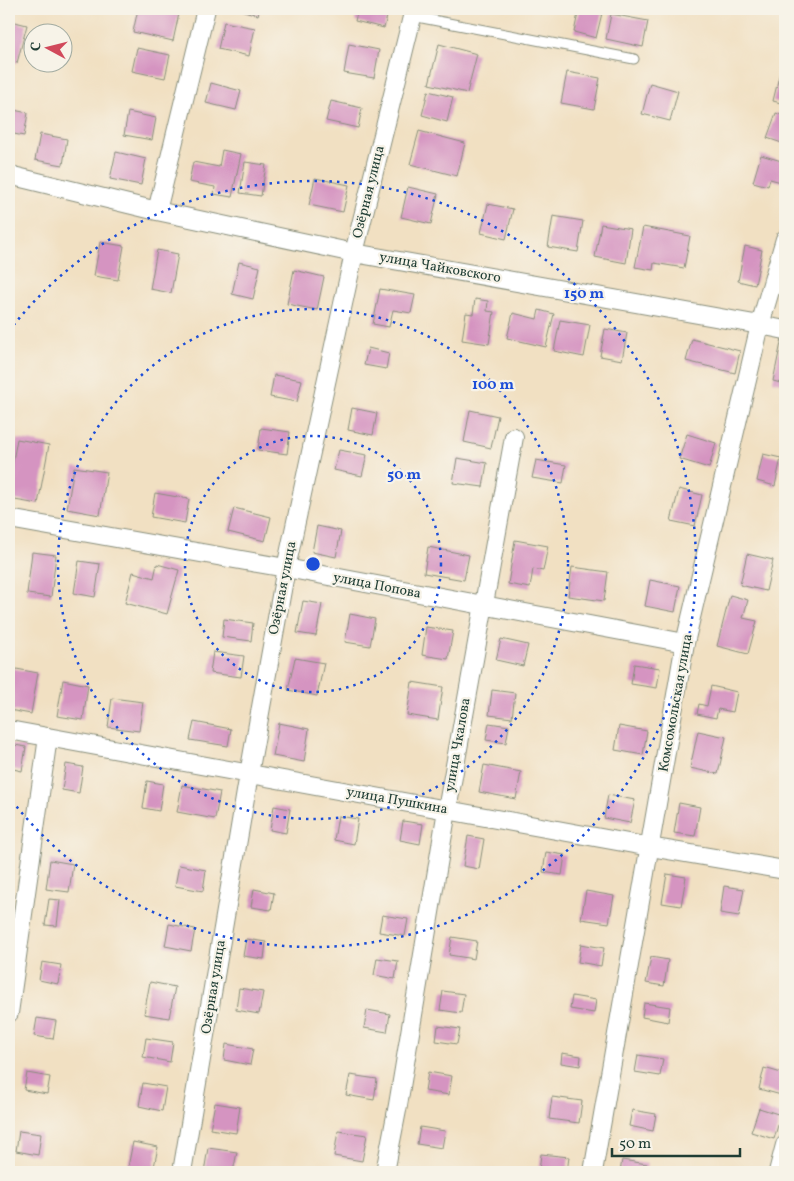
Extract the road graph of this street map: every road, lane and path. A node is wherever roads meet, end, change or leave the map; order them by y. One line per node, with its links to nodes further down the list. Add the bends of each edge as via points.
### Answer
1 (206, 9): 5 (street)
2 (413, 12): 3 (lane); 7 (street, Озёрная улица)
3 (634, 59)
4 (9, 175): 5 (street, улица Чайковского)
5 (157, 211): 7 (street, улица Чайковского)
6 (785, 239): 8 (street, Комсомольская улица)
7 (354, 252): 8 (street, улица Чайковского); 12 (street, Озёрная улица)
8 (760, 324): 9 (street, улица Чайковского); 14 (street, Комсомольская улица)
9 (785, 330)
10 (514, 437): 13 (street, улица Чкалова)
11 (9, 519): 12 (street, улица Попова)
12 (286, 568): 13 (street, улица Попова); 17 (street, Озёрная улица)
13 (483, 606): 14 (street, улица Попова); 18 (street, улица Чкалова)
14 (686, 643): 19 (street, Комсомольская улица)
15 (9, 730): 16 (street, улица Пушкина)
16 (48, 738): 17 (street, улица Пушкина); 21 (street)
17 (249, 774): 18 (street, улица Пушкина); 23 (street, Озёрная улица)
18 (447, 810): 19 (street, улица Пушкина); 24 (street, улица Чкалова)
19 (650, 847): 20 (street, улица Пушкина); 25 (street, Комсомольская улица)
20 (785, 870)
21 (9, 1014)
22 (785, 1145): 26 (street)
23 (182, 1172)
24 (385, 1172)
25 (593, 1172)
26 (778, 1172)

